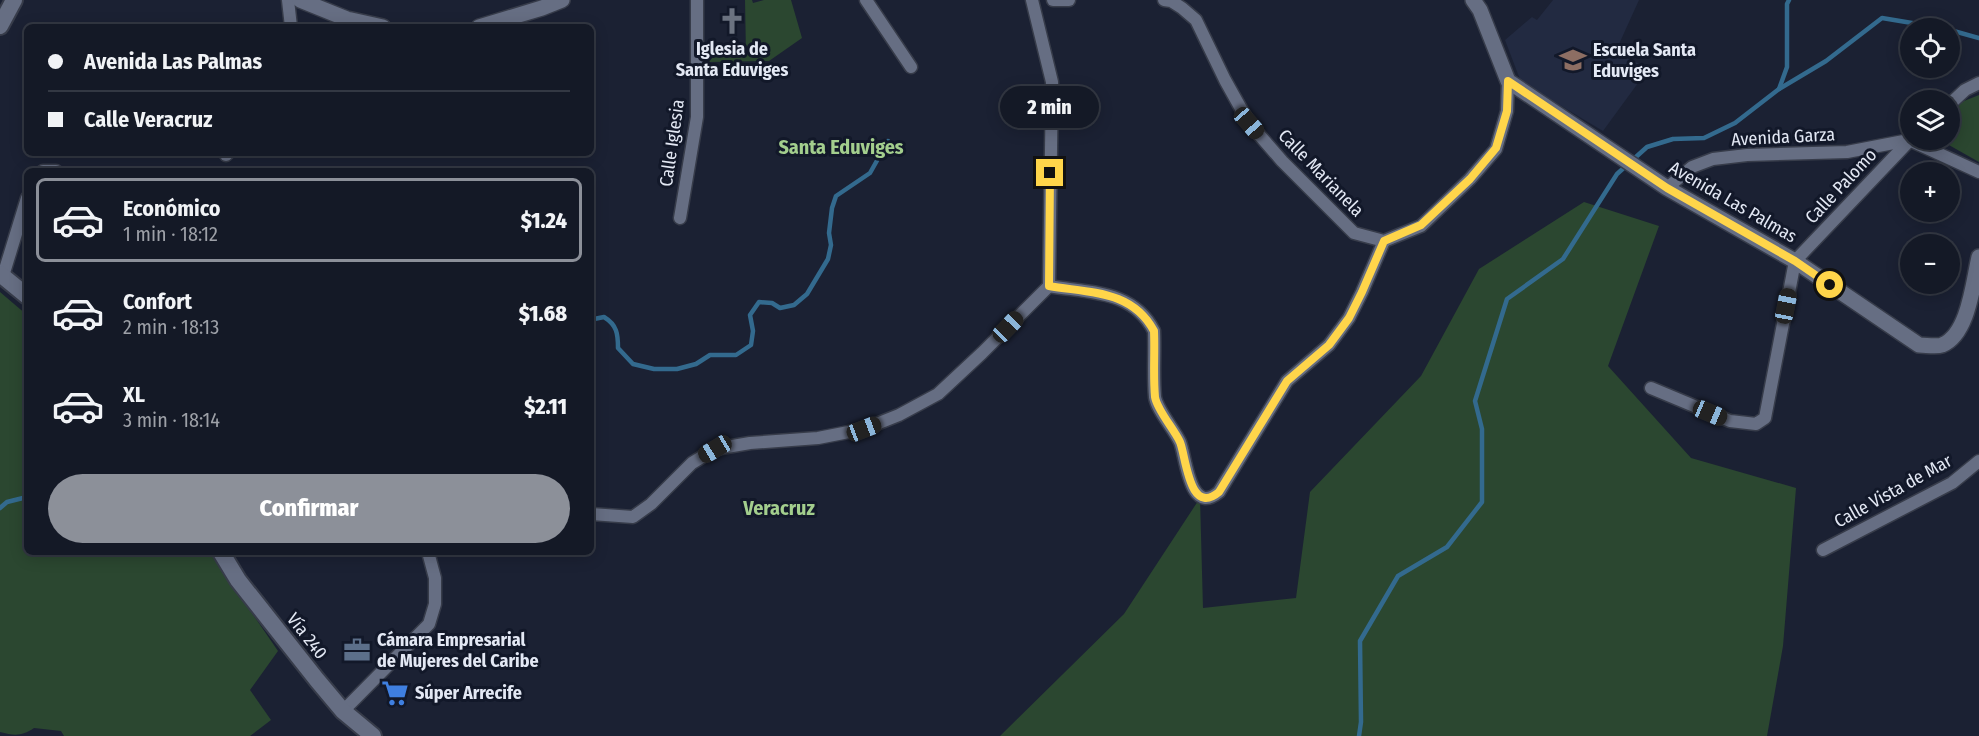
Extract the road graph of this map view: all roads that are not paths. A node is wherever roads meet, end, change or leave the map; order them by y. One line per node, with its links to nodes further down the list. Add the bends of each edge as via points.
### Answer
1 (14, 0): 15 (main road)
2 (288, 0): 12 (street)
3 (300, 0): 13 (street)
4 (562, 0): 14 (street)
5 (697, 0): 26 (street, Calle Iglesia, via 697,117)
6 (866, 0): 16 (street)
7 (1032, 0): 31 (street, via 1052,82)
8 (1053, 0): 9 (street)
9 (1069, 0)
10 (1164, 0): 27 (street, Calle Marianela, via 1196,20 1249,123 1282,161 1354,233)
11 (1473, 0): 17 (street)
12 (291, 24)
13 (370, 24)
14 (489, 24)
15 (0, 26)
16 (911, 67)
17 (1508, 81): 24 (street, Avenida Las Palmas); 27 (street, via 1507,111 1496,148 1470,179 1421,225)
18 (1979, 83): 19 (street)
19 (1960, 95)
20 (1900, 142): 24 (street, Avenida Garza, via 1847,152 1713,159 1692,167)
21 (1900, 150): 29 (street, Calle Palomo)
22 (1932, 150): 23 (street)
23 (1979, 172)
24 (1667, 188): 29 (street, Avenida Las Palmas)
25 (24, 207): 30 (street)
26 (680, 218)
27 (1384, 241): 31 (street, via 1349,318 1329,345 1287,381 1219,492 1207,498 1191,487 1181,443 1155,400 1154,331 1149,322 1120,298)
28 (1979, 257): 29 (street, Avenida Las Palmas, via 1962,326 1955,337 1941,345 1919,345)
29 (1795, 261): 33 (street, via 1765,418 1756,424 1730,422)
30 (2, 275): 32 (main road)
31 (1049, 286): 35 (street, via 938,394 899,415 864,429 819,438 715,449 692,463 633,517)
32 (24, 293)
33 (1652, 388)
34 (1979, 461): 36 (street, Calle Vista de Mar, via 1952,483)
35 (594, 514)
36 (1823, 550)
37 (223, 555): 39 (main road, Vía 240, via 238,580)
38 (429, 555): 39 (street, via 435,578 435,604 429,624)
39 (343, 711): 40 (main road, Vía 240)
40 (373, 736)

